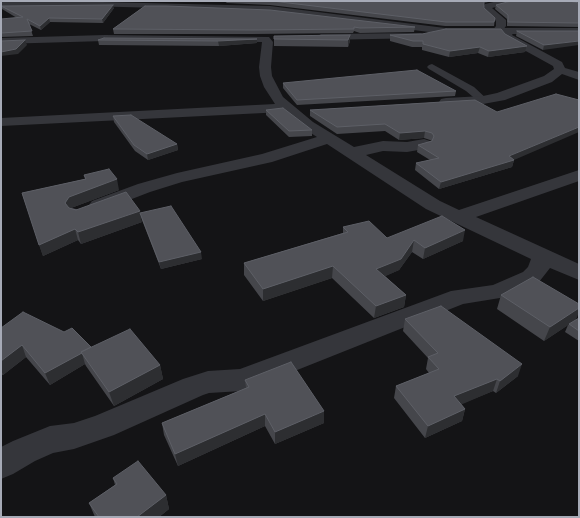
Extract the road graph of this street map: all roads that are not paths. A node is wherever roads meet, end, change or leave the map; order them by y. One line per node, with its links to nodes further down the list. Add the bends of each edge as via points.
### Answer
1 (508, 1): 9 (street, via 488,6 488,10 501,20)
2 (570, 1): 4 (street)
3 (125, 2): 6 (street); 7 (street)
4 (579, 2)
5 (295, 4): 7 (street)
6 (1, 5)
7 (270, 9): 8 (street)
8 (445, 31): 9 (street); 11 (street, via 421,36)
9 (503, 32): 10 (street); 16 (street, via 558,64)
10 (579, 32)
11 (311, 37)
12 (257, 38): 13 (street); 14 (street); 20 (street, via 267,40 266,76 278,100)
13 (280, 38)
14 (1, 41)
15 (432, 67): 18 (lane)
16 (560, 70): 17 (street); 18 (street, via 548,78 512,93)
17 (579, 76)
18 (484, 100): 19 (street)
19 (430, 103)
20 (289, 110): 21 (street); 22 (street); 23 (street)
21 (307, 111)
22 (1, 122)
23 (328, 139): 25 (street); 27 (street, via 266,158 177,178)
24 (424, 144): 25 (street, via 406,147 383,146)
25 (351, 153): 28 (street)
26 (579, 175): 28 (street)
27 (85, 210)
28 (458, 218): 29 (street)
29 (543, 256): 30 (street); 31 (street, via 538,270 531,277 498,292 459,297 242,380 208,382 193,387 103,426 74,436 50,440)
30 (579, 273)
31 (1, 464)

